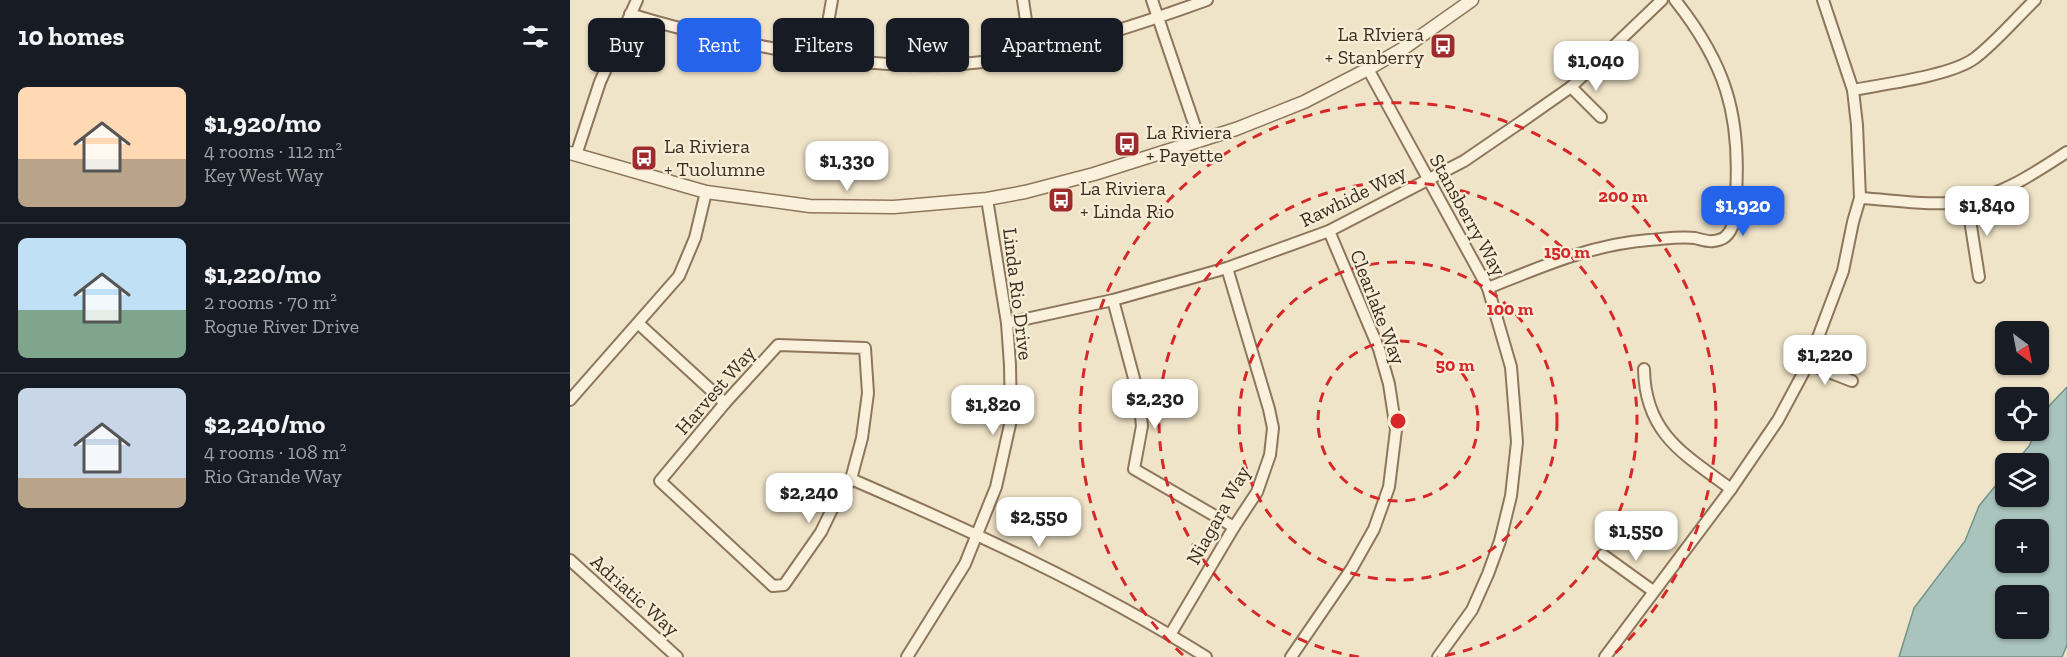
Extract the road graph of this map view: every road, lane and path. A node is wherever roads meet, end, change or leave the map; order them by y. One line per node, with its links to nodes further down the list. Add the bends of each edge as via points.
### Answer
1 (637, 0): 11 (street)
2 (832, 0): 13 (street)
3 (1023, 0): 14 (street)
4 (1152, 0): 12 (street)
5 (1207, 0): 12 (street)
6 (1472, 0): 19 (street)
7 (1662, 0): 20 (street, Rawhide Way)
8 (1675, 0): 34 (street, via 1713,56 1730,99 1737,143 1734,225 1725,238 1718,240 1666,239 1605,247 1548,263)
9 (1823, 0): 21 (street)
10 (2027, 3): 21 (street, via 1974,59 1958,67)
11 (630, 14): 16 (street, via 712,37); 25 (street)
12 (1156, 17): 15 (street); 23 (street)
13 (829, 18)
14 (1026, 18)
15 (1123, 27)
16 (773, 48)
17 (981, 61): 18 (street, via 921,66)
18 (874, 64)
19 (1368, 69): 23 (street, via 1304,102); 26 (street, Stansberry Way)
20 (1570, 87): 22 (street); 26 (street, Rawhide Way, via 1464,161)
21 (1853, 90): 28 (street)
22 (1601, 117)
23 (1200, 141): 29 (street, via 1094,174)
24 (2067, 152): 30 (street, via 2019,182)
25 (573, 154): 27 (street)
26 (1428, 180): 31 (street, Rawhide Way); 34 (street, Stansberry Way)
27 (706, 192): 29 (street, via 810,206 894,207); 37 (street, via 695,237 679,276)
28 (1860, 198): 30 (street, via 1930,203); 38 (street, via 1843,271)
29 (987, 199): 36 (street, Linda Rio Drive)
30 (1967, 201): 33 (street)
31 (1329, 231): 32 (street, Rawhide Way); 54 (street, Clearlake Way, via 1379,350 1396,430 1389,487 1374,529)
32 (1227, 268): 35 (street, Rawhide Way); 45 (street, Niagara Way, via 1273,428 1270,455 1257,492)
33 (1979, 277)
34 (1488, 288): 55 (street, Stansberry Way, via 1510,367 1515,408 1517,442 1511,496 1500,541 1472,610)
35 (1113, 300): 36 (street, Rawhide Way); 45 (street, via 1139,397 1142,426 1134,469)
36 (1007, 323): 46 (street, Linda Rio Drive, via 1011,420 996,488)
37 (639, 324): 41 (street); 42 (street)
38 (1808, 364): 40 (street); 44 (street, via 1778,420)
39 (1644, 369): 44 (street, via 1644,390 1660,430 1675,447)
40 (1852, 381)
41 (570, 400)
42 (725, 403): 43 (street, Harvest Way, via 778,345 865,348 868,393); 43 (street, Harvest Way, via 660,481 773,586 784,585 802,562)
43 (851, 479): 46 (street)
44 (1731, 489): 49 (street)
45 (1234, 527): 50 (street, Niagara Way)
46 (978, 534): 50 (street, via 1076,582); 52 (street, Linda Rio Drive, via 965,564)
47 (1603, 555): 49 (street)
48 (570, 560): 51 (street, Adriatic Way)
49 (1653, 591): 56 (street)
50 (1170, 635): 53 (street)
51 (677, 657)
52 (906, 657)
53 (1206, 657)
54 (1291, 657)
55 (1438, 657)
56 (1605, 657)

